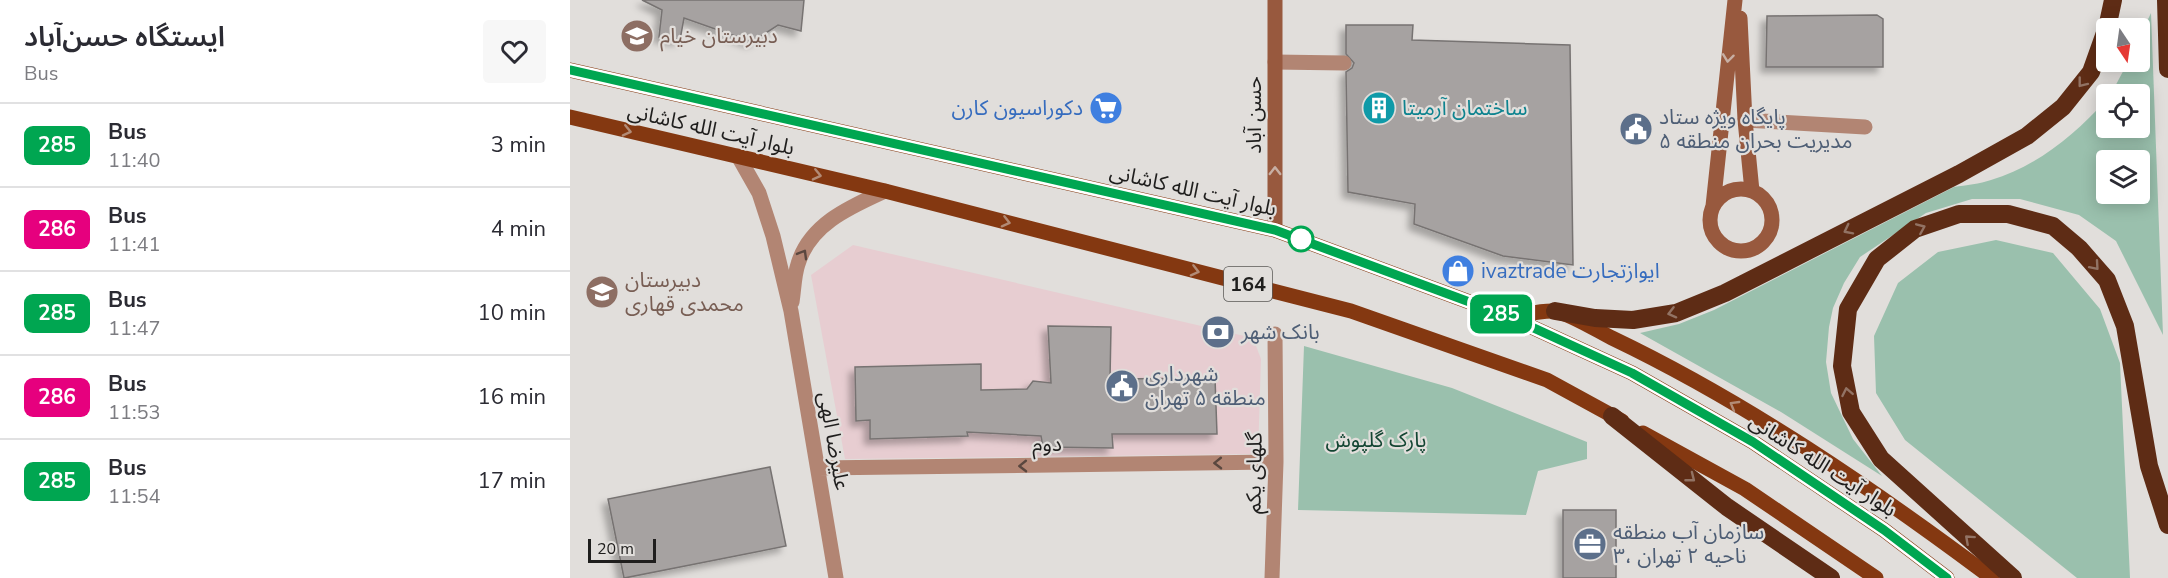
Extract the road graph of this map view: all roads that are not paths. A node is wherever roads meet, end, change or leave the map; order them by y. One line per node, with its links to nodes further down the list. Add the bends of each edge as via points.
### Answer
1 (1275, 0): 7 (street, حسن آباد)
2 (1737, 0): 12 (street); 17 (street, one-way to 17)
3 (2113, 0): 5 (highway)
4 (2166, 0): 9 (highway)
5 (2109, 18)
6 (2096, 58): 20 (highway, one-way to 20, via 2091,72 2063,107 2027,136 1725,292 1676,313 1633,320)
7 (1275, 62): 8 (street); 18 (street, حسن آباد, one-way to 7)
8 (1344, 63)
9 (2168, 69)
10 (570, 70): 18 (main road, بلوار آیت الله کاشانی)
11 (570, 117): 14 (main road, بلوار آیت الله کاشانی / 164, one-way to 14)
12 (1745, 120): 13 (street); 16 (street)
13 (1865, 127)
14 (738, 156): 15 (main road, بلوار آیت الله کاشانی / 164, one-way to 15); 19 (street, via 759,194)
15 (885, 191): 19 (street, one-way to 15, via 798,264 817,231 844,209); 23 (main road, بلوار آیت الله کاشانی / 164, one-way to 23, via 1351,311 1547,380)
16 (1752, 191): 17 (street, via 1734,190); 17 (street, via 1767,204 1771,223 1763,241 1746,250 1727,248 1713,234)
17 (1713, 206)
18 (1275, 230): 21 (main road, بلوار آیت الله کاشانی)
19 (791, 311): 25 (street, علیرضا الهی)
20 (1556, 311): 21 (main road); 32 (main road, one-way to 20, via 1898,508 1764,422 1637,350)
21 (1510, 317): 31 (main road, بلوار آیت الله کاشانی, via 1632,373 1753,442 1884,530)
22 (1275, 334): 24 (street, گلهای یکم)
23 (1612, 416): 29 (highway, one-way to 29, via 1727,507); 30 (main road, بلوار آیت الله کاشانی / 164, via 1745,489)
24 (1276, 462): 25 (street, دوم, one-way to 25); 28 (street, گلهای یکم)
25 (818, 468): 27 (street, علیرضا الهی)
26 (2168, 525): 33 (highway, one-way to 26, via 1881,459 1851,412 1842,366 1848,309 1877,259 1915,229 1959,214 2008,214 2053,226 2107,280 2125,326 2149,466)
27 (836, 578)
28 (1272, 578)
29 (1831, 578)
30 (1876, 578)
31 (1947, 578)
32 (1992, 578)
33 (2013, 578)

